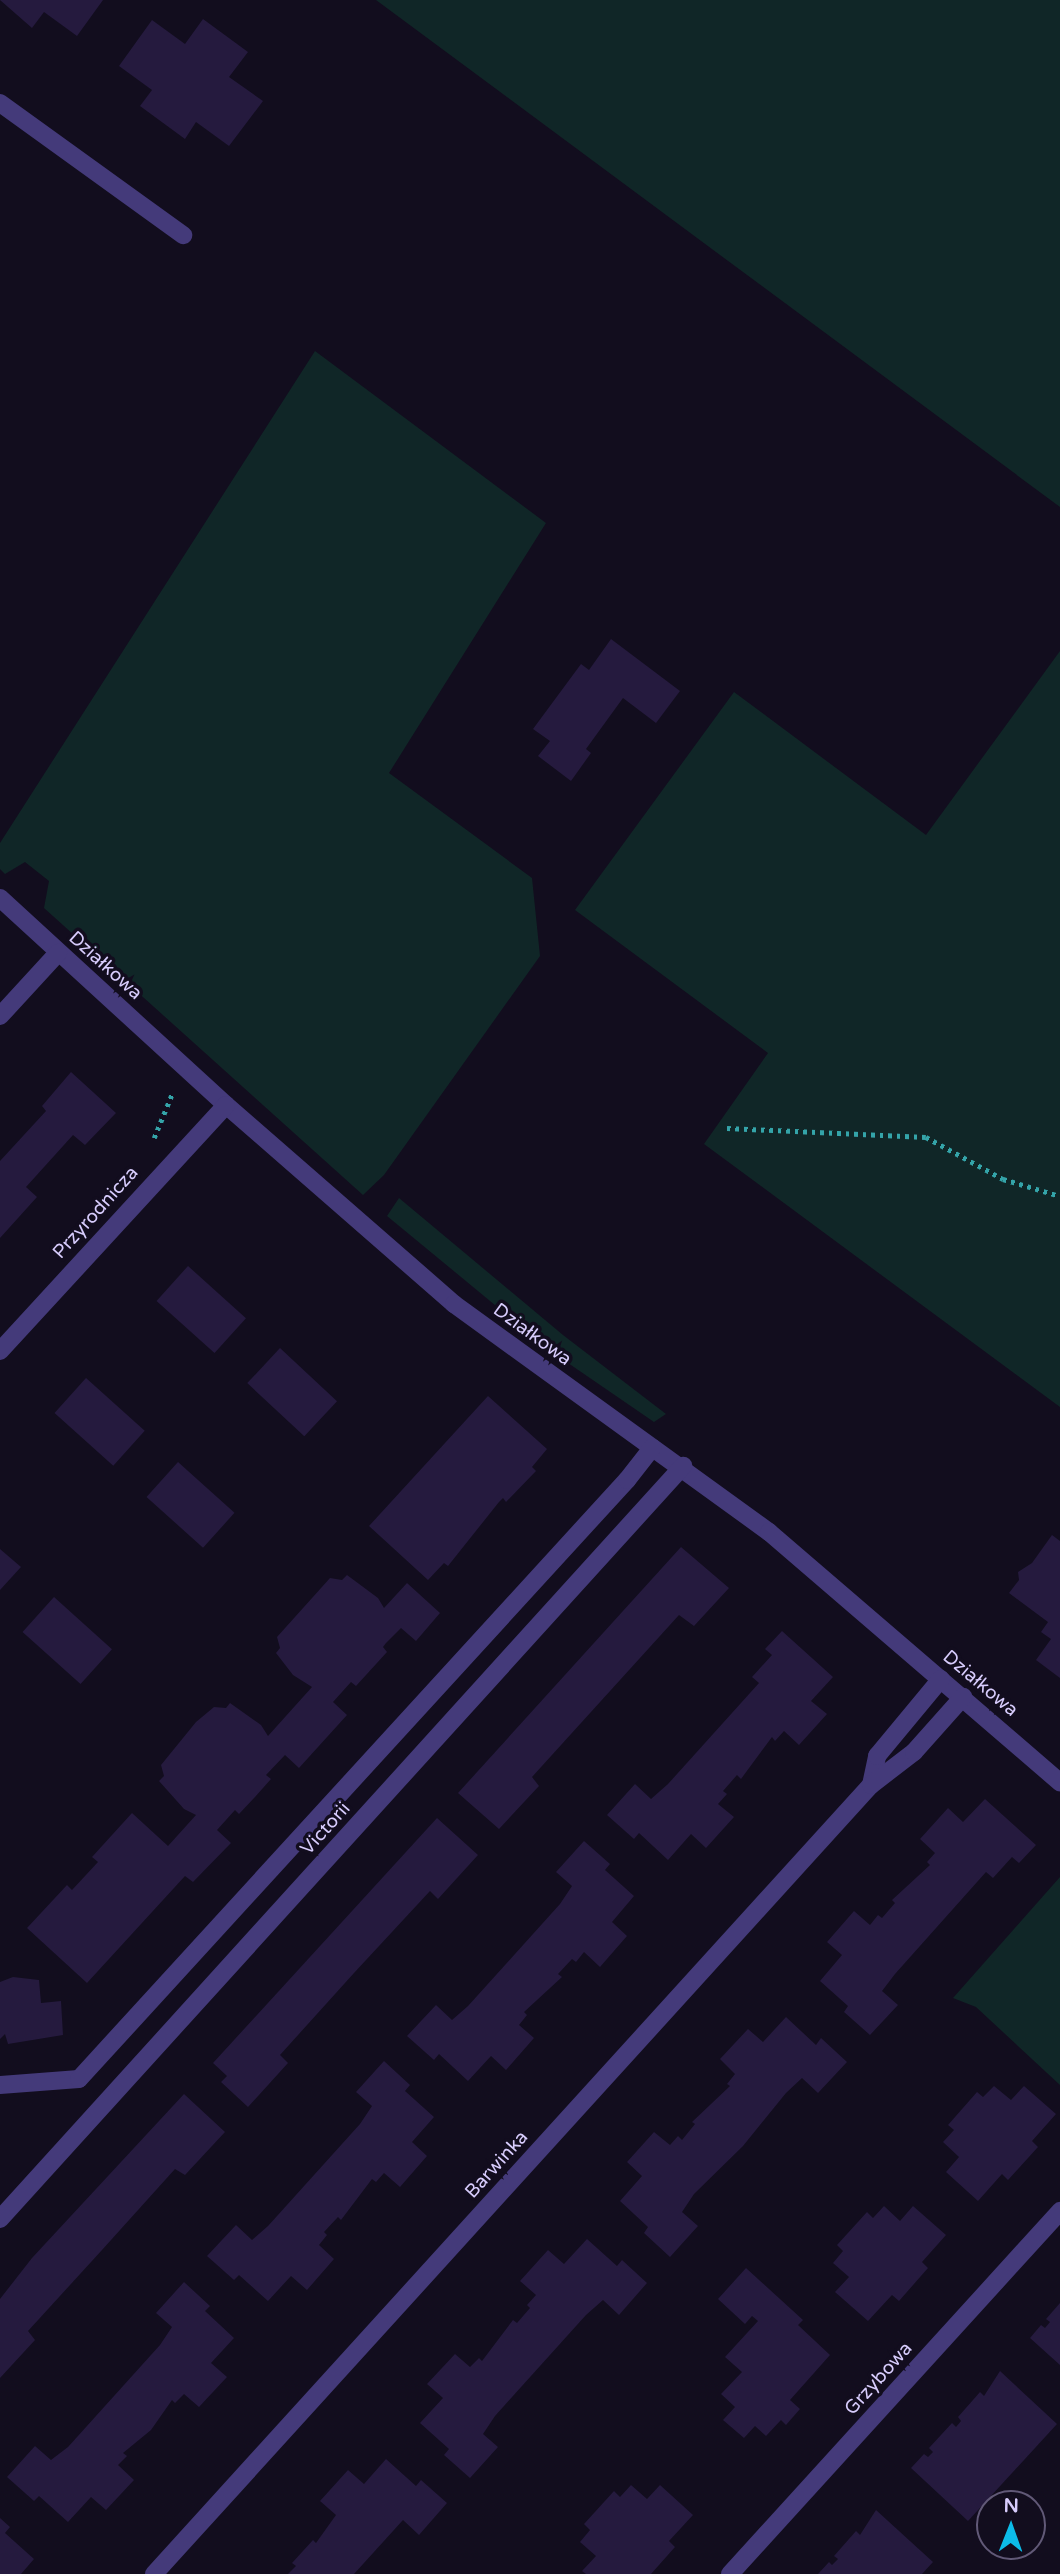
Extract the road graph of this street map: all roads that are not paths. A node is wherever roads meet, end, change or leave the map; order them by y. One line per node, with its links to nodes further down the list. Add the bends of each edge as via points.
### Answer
1 (0, 103): 2 (street)
2 (183, 235)
3 (0, 898): 4 (street, Działkowa)
4 (58, 953): 5 (street); 6 (street, Działkowa)
5 (0, 1016)
6 (226, 1105): 7 (street, Przyrodnicza); 8 (street, Działkowa, via 454,1304)
7 (0, 1351)
8 (652, 1448): 9 (street, Działkowa); 14 (street, Victorii, via 79,2079)
9 (683, 1466): 10 (street, Działkowa); 16 (street, Victorii)
10 (942, 1679): 11 (street, Działkowa); 13 (street, Barwinka, via 877,1756)
11 (963, 1697): 12 (street, Działkowa); 13 (street, Barwinka, via 915,1752)
12 (1060, 1782)
13 (871, 1785): 17 (street, Barwinka)
14 (0, 2085)
15 (1060, 2211): 18 (street, Grzybowa)
16 (0, 2219)
17 (154, 2574)
18 (730, 2574)

